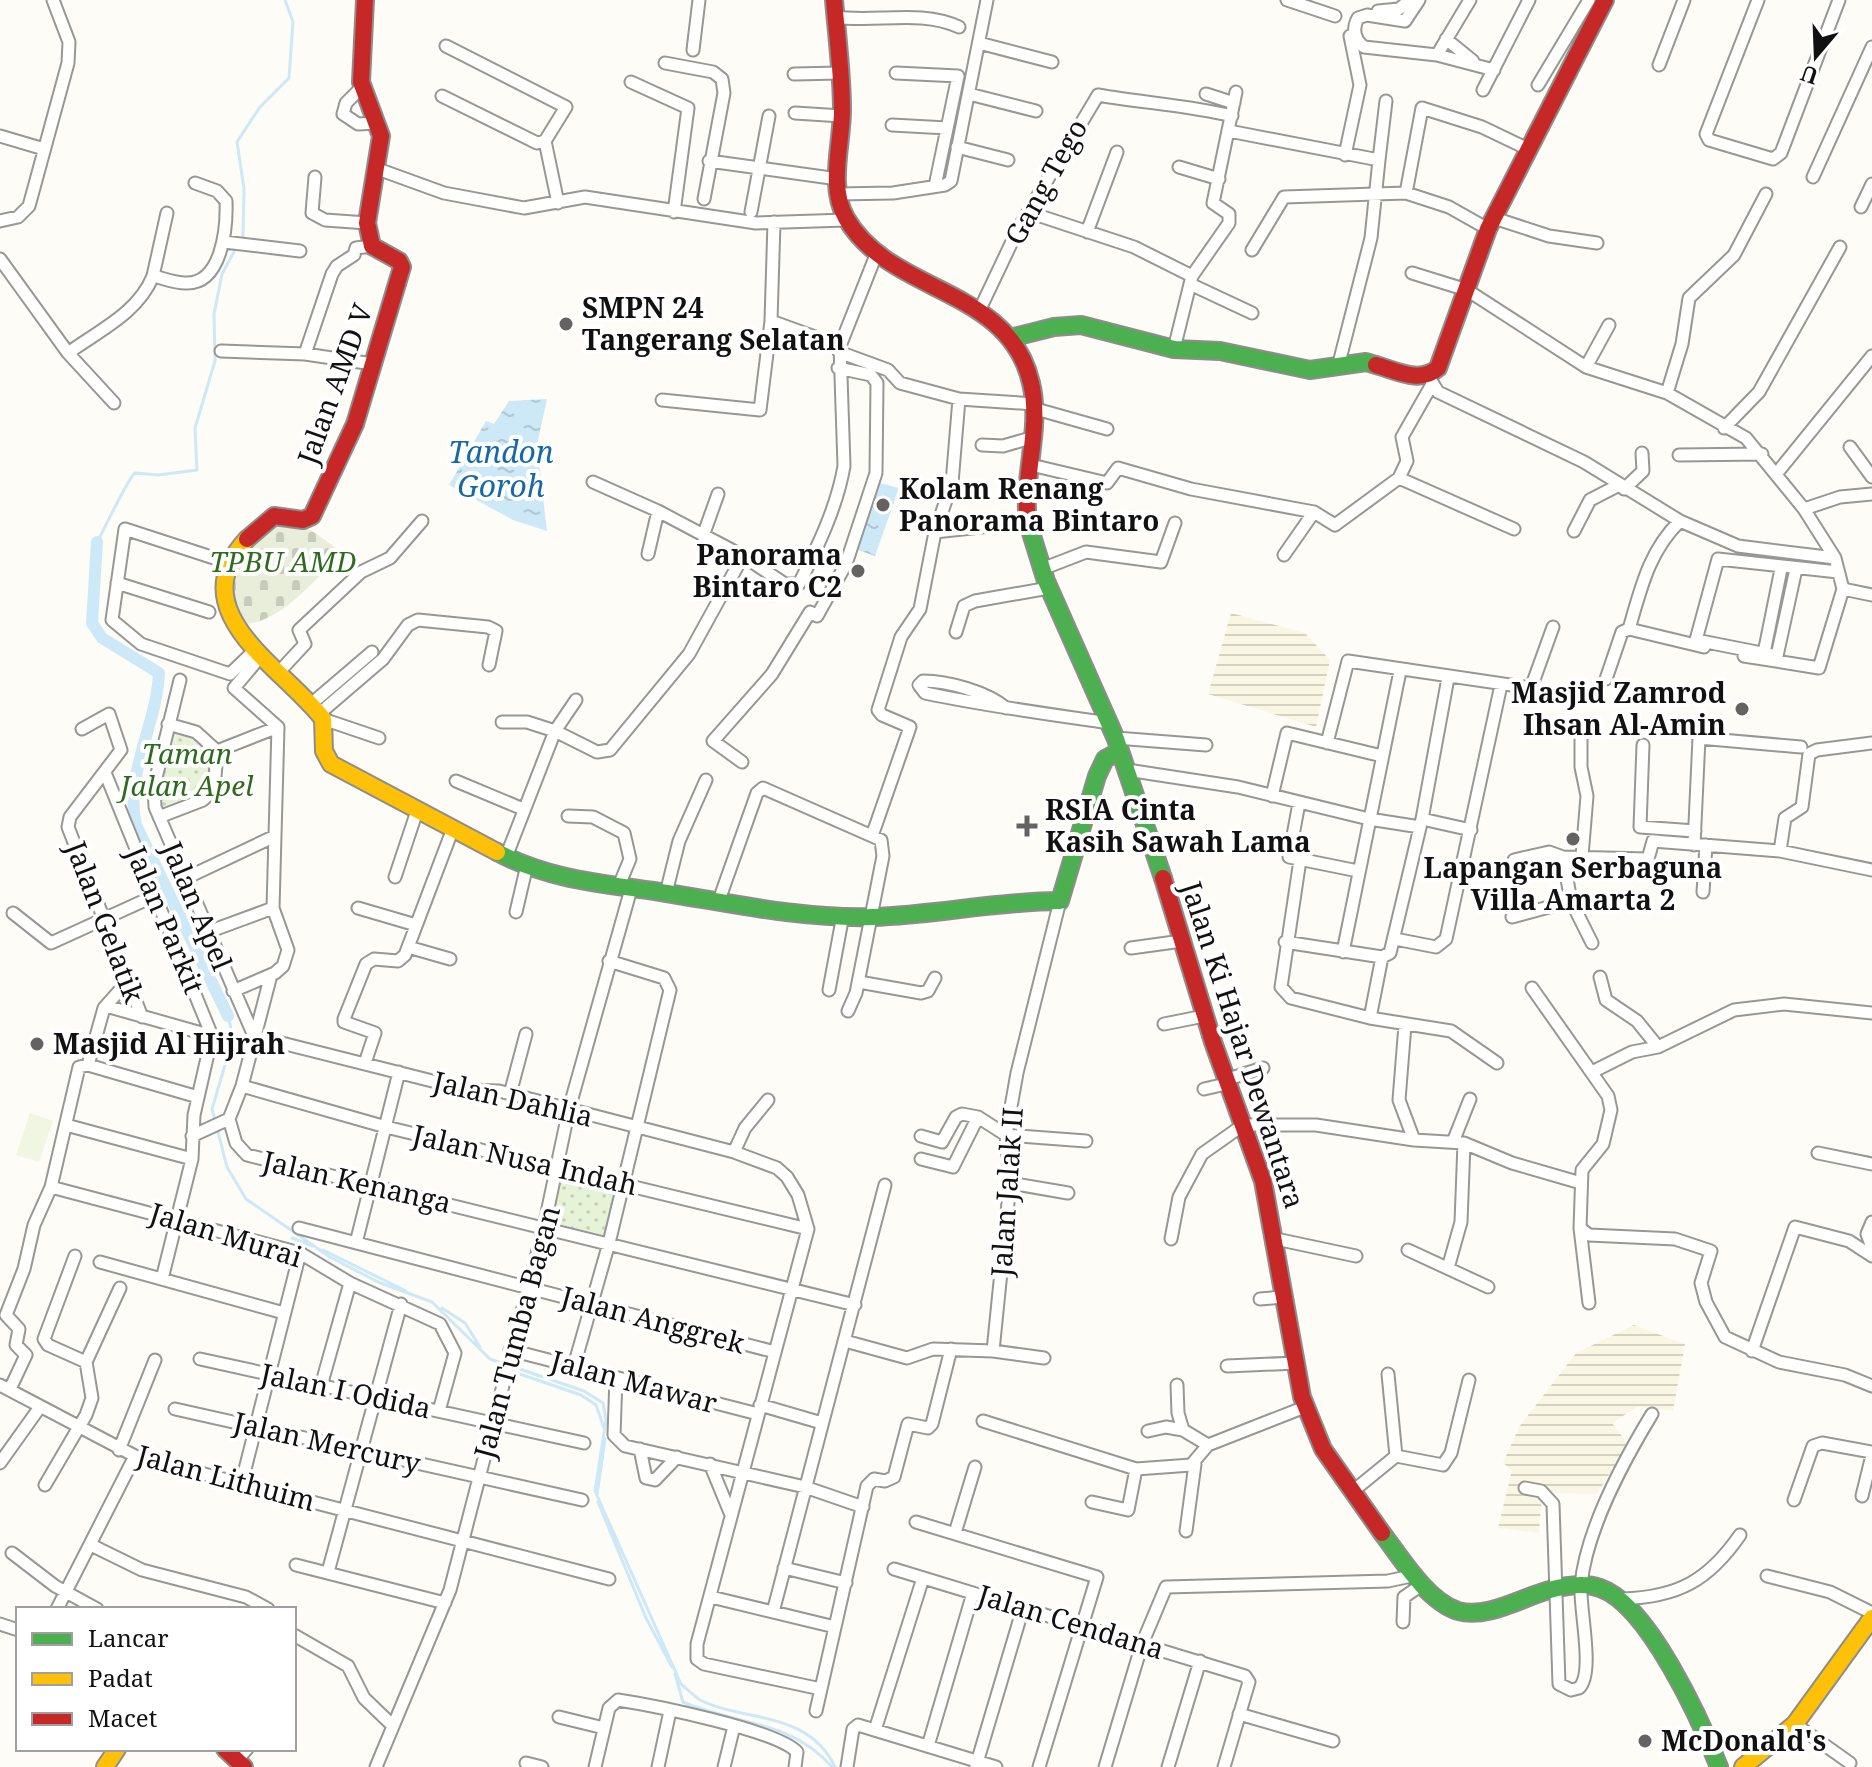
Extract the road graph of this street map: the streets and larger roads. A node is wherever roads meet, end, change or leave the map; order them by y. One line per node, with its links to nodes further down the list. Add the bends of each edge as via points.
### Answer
1 (53, 0): 51 (street, via 69,53)
2 (365, 0): 33 (street)
3 (699, 0): 21 (street)
4 (987, 0): 18 (street)
5 (1287, 0): 15 (street)
6 (1410, 0): 54 (street, via 1399,9 1353,13 1350,20 1360,85)
7 (1419, 0): 22 (street, via 1405,21 1358,18 1353,27 1357,41 1364,47)
8 (1470, 0): 17 (street)
9 (1529, 0): 27 (street)
10 (1684, 0): 26 (street)
11 (1758, 0): 12 (street, via 1707,129 1709,140 1773,159 1781,153)
12 (1839, 0)
13 (1599, 1): 32 (street); 52 (street)
14 (834, 8): 16 (street, via 863,21 918,16); 28 (street, Jalan Ki Hajar Dewantara)
15 (1335, 16)
16 (959, 27)
17 (1446, 39): 22 (street); 25 (street)
18 (979, 43): 23 (street); 35 (street)
19 (446, 46): 49 (street, via 566,107)
20 (1872, 47): 62 (street)
21 (693, 50)
22 (1437, 55): 25 (street)
23 (1052, 62)
24 (665, 63): 57 (street, via 713,72 722,79 724,93)
25 (1477, 63): 27 (street)
26 (1659, 65)
27 (1494, 70): 34 (street)
28 (840, 73): 30 (street); 42 (street, Jalan Ki Hajar Dewantara)
29 (896, 73): 46 (street, via 958,76)
30 (794, 74)
31 (631, 82): 74 (street, via 688,108)
32 (1538, 85)
33 (363, 86): 44 (street); 44 (street, via 343,114 358,124)
34 (1483, 90)
35 (969, 94): 39 (street); 50 (street)
36 (1206, 94): 43 (street, via 1235,97)
37 (442, 96): 49 (street, via 537,143)
38 (1386, 101): 56 (street)
39 (1036, 111)
40 (795, 113): 42 (street)
41 (769, 116): 60 (street)
42 (842, 116): 66 (street, Jalan Ki Hajar Dewantara)
43 (1232, 116): 47 (street); 76 (street, Gang Tego, via 1098,95)
44 (377, 123): 59 (street, via 381,136)
45 (892, 125): 46 (street)
46 (947, 128): 65 (street)
47 (1229, 131): 54 (street); 63 (street)
48 (0, 136): 51 (street)
49 (545, 141): 72 (street)
50 (957, 147): 55 (street); 65 (street, via 951,181)
51 (44, 149): 79 (street, via 29,206 18,217)
52 (1528, 149): 68 (street, via 1422,108); 82 (street)
53 (1117, 152): 83 (street)
54 (1345, 155): 56 (street)
55 (1008, 160)
56 (1379, 160): 69 (street)
57 (709, 161): 60 (street); 71 (street)
58 (1179, 167): 63 (street)
59 (375, 168): 72 (street, via 444,193 524,208); 81 (street)
60 (759, 169): 66 (street); 75 (street)
61 (315, 177): 81 (street, via 312,213 325,220)
62 (1813, 177)
63 (1219, 179): 94 (street, via 1213,203 1229,214 1229,223)
64 (195, 183): 84 (street, via 217,191 226,201)
65 (935, 186): 66 (street, via 893,193)
66 (838, 187): 78 (street, Jalan Ki Hajar Dewantara)
67 (1871, 189): 73 (street)
68 (1406, 193): 69 (street); 82 (street)
69 (1375, 194): 88 (street, via 1284,197); 107 (street, via 1371,238)
70 (1766, 194): 112 (street, via 1734,255 1689,298)
71 (704, 199)
72 (558, 203): 74 (street, via 585,197)
73 (1861, 207)
74 (674, 212): 80 (street)
75 (751, 212)
76 (1028, 212): 83 (street); 96 (street, Gang Tego)
77 (167, 213): 93 (street)
78 (846, 220): 80 (street); 90 (street, Jalan Ki Hajar Dewantara)
79 (0, 221)
80 (774, 222): 98 (street)
81 (367, 223): 86 (street)
82 (1491, 223): 85 (street); 95 (street)
83 (1087, 232): 94 (street, via 1134,247)
84 (234, 243): 89 (street); 93 (street, via 202,280 187,284)
85 (1597, 243)
86 (372, 246): 105 (street, via 356,248 337,266); 108 (street, Jalan AMD V, via 402,267)
87 (1840, 247): 117 (street, via 1759,392)
88 (1252, 250)
89 (300, 251)
90 (876, 255): 96 (street, Jalan Ki Hajar Dewantara); 101 (street)
91 (0, 259): 104 (street)
92 (1412, 273): 95 (street)
93 (153, 276): 104 (street, via 141,300)
94 (1191, 280): 97 (street); 102 (street)
95 (1467, 290): 109 (street); 111 (street)
96 (981, 307): 100 (street, Jalan Ki Hajar Dewantara)
97 (1252, 313)
98 (771, 321): 101 (street); 114 (street, via 760,410)
99 (1609, 325): 109 (street)
100 (1010, 338): 102 (street, via 1081,325); 116 (street, Jalan Ki Hajar Dewantara, via 1026,366)
101 (840, 349): 110 (street); 113 (street, via 888,370 900,383)
102 (1174, 349): 107 (street, via 1220,351 1310,370)
103 (221, 351): 105 (street)
104 (68, 353): 115 (street)
105 (305, 354): 108 (street)
106 (1872, 356): 126 (street)
107 (1339, 363): 111 (street, via 1366,362)
108 (373, 364): 162 (street, Jalan AMD V, via 355,424 312,516 274,516 228,562 223,582 227,611 237,632)
109 (1586, 367): 112 (street)
110 (838, 368): 146 (street, via 844,416 841,484 799,584 793,586); 189 (street, via 871,375 877,383 876,473 846,564 817,616 810,612 772,674 713,741)
111 (1430, 380): 128 (street, via 1402,437 1407,461); 130 (street)
112 (1667, 393): 117 (street)
113 (959, 399): 116 (street); 142 (street, via 952,483)
114 (662, 400)
115 (114, 403)
116 (1035, 407): 118 (street); 119 (street, Jalan Ki Hajar Dewantara)
117 (1724, 428): 123 (street, via 1746,438)
118 (1107, 429)
119 (1034, 437): 120 (street, via 1003,446); 125 (street, Jalan Ki Hajar Dewantara)
120 (982, 445)
121 (1850, 447): 127 (street)
122 (1642, 453): 130 (street, via 1643,471)
123 (1762, 454): 124 (street); 126 (street)
124 (1679, 455)
125 (1031, 465): 135 (street, via 1107,483 1118,468 1191,489); 138 (street, Jalan Ki Hajar Dewantara)
126 (1777, 473): 133 (street)
127 (1872, 477)
128 (1399, 478): 135 (street, via 1335,525); 140 (street)
129 (593, 482): 134 (street)
130 (1621, 487): 137 (street); 141 (street, via 1590,500)
131 (718, 494): 143 (street)
132 (1872, 494): 133 (street)
133 (1804, 509): 148 (street)
134 (658, 511): 143 (street); 144 (street)
135 (1314, 512): 145 (street)
136 (422, 521): 166 (street, via 390,558 361,572 299,630 305,644)
137 (1680, 521): 148 (street, via 1743,548); 159 (street, via 1649,560)
138 (1028, 522): 142 (street); 149 (street, Jalan Ki Hajar Dewantara)
139 (1175, 523): 149 (street, via 1161,562 1086,552)
140 (1514, 529)
141 (1574, 531)
142 (935, 532): 206 (street, via 920,609 901,637 878,710 910,727)
143 (703, 536): 146 (street)
144 (648, 554)
145 (1284, 555)
146 (743, 556): 178 (street, via 689,654 610,750 597,752)
147 (214, 558): 153 (street, via 125,529)
148 (1835, 558): 152 (street)
149 (1042, 569): 154 (street, Jalan Ki Hajar Dewantara)
150 (1781, 569): 151 (street); 163 (street); 163 (street, via 1718,559 1696,640)
151 (1796, 569): 152 (street); 163 (street, via 1777,656)
152 (1838, 572): 155 (street)
153 (117, 583): 157 (street); 162 (street, via 112,620 141,644 230,674)
154 (1049, 588): 160 (street, via 964,606); 180 (street, Jalan Ki Hajar Dewantara)
155 (1843, 589): 156 (street); 159 (street, via 1819,668 1786,666)
156 (1872, 595)
157 (209, 612)
158 (1553, 627): 170 (street, via 1531,688)
159 (1629, 629): 168 (street, via 1623,629)
160 (956, 632)
161 (372, 652): 173 (street)
162 (258, 653): 166 (street, Jalan AMD V); 176 (street, via 234,688)
163 (1764, 653)
164 (489, 665): 173 (street, via 496,631 418,620 408,625 383,659)
165 (1400, 671): 167 (street); 182 (street, via 1348,661); 188 (street)
166 (278, 673): 173 (street, Jalan AMD V)
167 (1448, 678): 170 (street); 201 (street)
168 (1606, 679)
169 (180, 680): 175 (street, Jalan Apel)
170 (1501, 685): 202 (street)
171 (576, 700): 178 (street)
172 (1006, 708): 172 (street, via 925,693 919,685 935,682 995,699); 180 (street)
173 (318, 712): 181 (street); 197 (street, via 331,764)
174 (502, 722): 178 (street, via 527,722)
175 (168, 724): 187 (street, via 196,732); 199 (street, Jalan Apel, via 153,795)
176 (278, 727): 187 (street); 205 (street)
177 (82, 729): 191 (street, via 109,714 121,750)
178 (555, 731): 196 (street)
179 (1581, 736): 209 (street, via 1587,796)
180 (1115, 737): 184 (street); 190 (street, Jalan Ki Hajar Dewantara); 225 (street, via 1097,776)
181 (379, 738)
182 (1327, 743): 188 (street); 194 (street, via 1285,734)
183 (1872, 743): 208 (street, via 1809,754 1802,807 1785,818)
184 (1206, 745)
185 (1643, 745): 204 (street, via 1640,827)
186 (1801, 747): 204 (street, via 1699,738)
187 (217, 751): 199 (street, via 212,795)
188 (1382, 756): 200 (street)
189 (742, 762)
190 (1127, 770): 194 (street); 239 (street, Jalan Ki Hajar Dewantara)
191 (106, 775): 224 (street, Jalan Parkit); 235 (street, Jalan Gelatik, via 70,817 68,827)
192 (706, 780): 223 (street, via 679,841)
193 (456, 781): 196 (street)
194 (1272, 796): 195 (street)
195 (1299, 803): 200 (street); 212 (street, via 1288,854)
196 (523, 809): 210 (street)
197 (417, 811): 203 (street); 218 (street)
198 (568, 816): 221 (street, Jalan Tumba Bagan, via 593,817 624,833 630,859)
199 (159, 817): 220 (street, Jalan Apel)
200 (1369, 819): 201 (street); 216 (street)
201 (1421, 823): 202 (street); 238 (street)
202 (1471, 830): 238 (street, via 1444,942 1436,947)
203 (452, 831): 210 (street); 236 (street)
204 (1695, 831): 207 (street)
205 (275, 836): 220 (street); 228 (street)
206 (872, 836): 227 (street, via 765,787 757,793); 233 (street, via 881,840 883,856)
207 (1700, 845): 208 (street); 209 (street, via 1653,841 1648,859); 222 (street)
208 (1780, 851): 215 (street)
209 (1582, 856): 211 (street)
210 (506, 857): 214 (street)
211 (1563, 857): 213 (street, via 1549,852); 226 (street)
212 (1300, 860): 216 (street); 240 (street)
213 (1514, 860)
214 (527, 865): 221 (street, via 578,882); 230 (street)
215 (1872, 870)
216 (1358, 871): 244 (street)
217 (1839, 871): 219 (street)
218 (395, 877)
219 (1872, 877)
220 (186, 878): 237 (street, Jalan Apel)
221 (625, 888): 223 (street); 247 (street, Jalan Tumba Bagan)
222 (1703, 892)
223 (666, 893): 227 (street)
224 (152, 897): 235 (street); 265 (street, Jalan Parkit)
225 (1060, 901): 233 (street, via 1012,901 952,912); 288 (street, Jalan Jalak II)
226 (1571, 901): 234 (street); 241 (street)
227 (718, 903): 232 (street)
228 (273, 908): 237 (street); 248 (street, via 288,950 283,966)
229 (358, 908): 236 (street)
230 (516, 912)
231 (13, 913): 235 (street, via 51,943)
232 (843, 915): 233 (street); 254 (street)
233 (870, 917): 252 (street)
234 (1512, 917)
235 (102, 920): 251 (street, Jalan Gelatik)
236 (416, 925): 242 (street)
237 (208, 932): 255 (street, Jalan Apel)
238 (1395, 939): 245 (street, via 1390,953)
239 (1182, 941): 243 (street); 259 (street, Jalan Ki Hajar Dewantara, via 1185,976)
240 (1285, 942): 244 (street); 261 (street, via 1281,987 1287,996)
241 (1592, 943)
242 (408, 947): 246 (street); 268 (street, via 400,960 374,959 361,974 344,1019 375,1033)
243 (1131, 948)
244 (1343, 952): 245 (street)
245 (1382, 957): 261 (street)
246 (450, 959)
247 (609, 961): 281 (street, Jalan Tumba Bagan); 287 (street, via 664,978 670,986)
248 (271, 975): 255 (street); 266 (street)
249 (1600, 977): 267 (street, via 1606,1000 1637,1021)
250 (935, 978): 252 (street, via 921,993)
251 (128, 981): 256 (street); 260 (street, Jalan Gelatik)
252 (859, 982): 257 (street)
253 (1532, 988): 273 (street)
254 (829, 990)
255 (233, 991): 266 (street, Jalan Apel)
256 (106, 1006): 260 (street); 270 (street)
257 (848, 1011)
258 (1872, 1013): 267 (street, via 1784,1004 1734,1010)
259 (1204, 1016): 262 (street); 274 (street, Jalan Ki Hajar Dewantara)
260 (142, 1017): 265 (street)
261 (1370, 1018): 263 (street)
262 (1164, 1024)
263 (1405, 1025): 269 (street, via 1451,1031); 291 (street, via 1399,1100)
264 (526, 1034): 277 (street)
265 (212, 1036): 278 (street)
266 (254, 1036): 268 (street, Jalan Dahlia); 275 (street)
267 (1658, 1047): 273 (street, via 1632,1052)
268 (365, 1063): 272 (street, Jalan Dahlia)
269 (1497, 1063)
270 (85, 1065): 278 (street); 284 (street)
271 (1263, 1068): 274 (street)
272 (399, 1072): 277 (street, Jalan Dahlia, via 468,1090); 286 (street)
273 (1592, 1072): 302 (street, via 1611,1110 1603,1144 1582,1170)
274 (1226, 1082): 276 (street); 285 (street, Jalan Ki Hajar Dewantara)
275 (242, 1086): 283 (street); 286 (street, Jalan Nusa Indah)
276 (1204, 1089)
277 (510, 1094): 281 (street, Jalan Dahlia)
278 (198, 1097): 289 (street)
279 (1470, 1099): 293 (street)
280 (768, 1100): 294 (street)
281 (569, 1109): 287 (street, Jalan Dahlia); 299 (street, Jalan Tumba Bagan)
282 (978, 1117): 288 (street); 290 (street, via 958,1116 940,1143); 297 (street, via 953,1167)
283 (225, 1120): 289 (street); 303 (street, Jalan Kenanga, via 247,1155)
284 (66, 1125): 296 (street); 305 (street)
285 (1243, 1125): 291 (street, via 1316,1125); 313 (street, via 1202,1154 1179,1197); 314 (street, Jalan Ki Hajar Dewantara)
286 (386, 1127): 299 (street, Jalan Nusa Indah); 303 (street)
287 (637, 1129): 294 (street, Jalan Dahlia); 300 (street)
288 (1006, 1135): 292 (street); 301 (street, Jalan Jalak II)
289 (192, 1136): 296 (street)
290 (921, 1136)
291 (1414, 1140): 293 (street)
292 (1086, 1141)
293 (1458, 1142): 302 (street); 324 (street, via 1461,1222)
294 (734, 1152): 312 (street, Jalan Dahlia, via 787,1177)
295 (1818, 1153): 298 (street)
296 (192, 1159): 307 (street)
297 (921, 1159)
298 (1872, 1164)
299 (559, 1167): 300 (street, Jalan Nusa Indah); 309 (street, Jalan Tumba Bagan)
300 (623, 1183): 312 (street, Jalan Nusa Indah); 316 (street)
301 (1010, 1183): 306 (street); 340 (street, Jalan Jalak II)
302 (1581, 1183): 311 (street)
303 (372, 1184): 309 (street, Jalan Kenanga); 315 (street)
304 (885, 1185): 336 (street)
305 (51, 1187): 307 (street, Jalan Murai); 358 (street, via 6,1315 19,1329 16,1345 26,1355)
306 (1068, 1193)
307 (177, 1217): 319 (street, Jalan Murai); 325 (street)
308 (1872, 1222): 317 (street, via 1867,1234)
309 (544, 1227): 316 (street, Jalan Kenanga); 329 (street, Jalan Tumba Bagan)
310 (299, 1228): 315 (street, Jalan Anggrek)
311 (1580, 1228): 333 (street); 341 (street, via 1589,1235 1675,1239 1711,1251 1701,1283 1706,1302 1725,1337)
312 (808, 1229): 330 (street)
313 (1171, 1239)
314 (1276, 1239): 321 (street); 331 (street, Jalan Ki Hajar Dewantara)
315 (356, 1243): 329 (street, Jalan Anggrek)
316 (609, 1243): 330 (street, Jalan Kenanga); 335 (street)
317 (1872, 1247)
318 (1408, 1250): 324 (street)
319 (300, 1253): 326 (street, Jalan Murai); 337 (street)
320 (75, 1256): 347 (street, via 44,1339)
321 (1356, 1256)
322 (1872, 1256): 341 (street, via 1849,1241 1795,1227)
323 (100, 1262): 325 (street)
324 (1448, 1268): 327 (street)
325 (162, 1279): 337 (street)
326 (350, 1283): 334 (street, Jalan Murai); 356 (street)
327 (1488, 1287)
328 (120, 1288): 347 (street)
329 (528, 1288): 335 (street, Jalan Anggrek); 343 (street, Jalan Tumba Bagan)
330 (792, 1290): 336 (street, Jalan Kenanga); 342 (street)
331 (1283, 1297): 332 (street); 348 (street, Jalan Ki Hajar Dewantara)
332 (1260, 1299)
333 (1589, 1303)
334 (401, 1304): 359 (street); 364 (street, Jalan Murai, via 440,1324 455,1353)
335 (592, 1305): 342 (street, Jalan Anggrek); 349 (street)
336 (855, 1305): 338 (street)
337 (284, 1313): 352 (street)
338 (845, 1341): 339 (street, via 914,1359 933,1349); 368 (street)
339 (951, 1349): 340 (street); 398 (street, via 932,1424 908,1424 894,1477 870,1482)
340 (993, 1351): 344 (street)
341 (1752, 1351): 357 (street)
342 (775, 1352): 363 (street)
343 (509, 1355): 349 (street, Jalan Mawar); 367 (street, Jalan Tumba Bagan)
344 (1044, 1358)
345 (200, 1359): 352 (street, Jalan I Odida)
346 (155, 1360): 376 (street)
347 (86, 1362): 370 (street, via 92,1398)
348 (1296, 1363): 350 (street); 361 (street, Jalan Ki Hajar Dewantara)
349 (574, 1366): 353 (street, Jalan Mawar)
350 (1227, 1366)
351 (1388, 1374): 380 (street)
352 (268, 1375): 356 (street, Jalan I Odida); 369 (street)
353 (616, 1378): 363 (street, Jalan Mawar); 375 (street, via 614,1435 625,1446)
354 (1469, 1380): 380 (street, via 1451,1453 1443,1465)
355 (1177, 1385): 371 (street)
356 (321, 1386): 359 (street, Jalan I Odida)
357 (1872, 1386)
358 (5, 1387): 360 (street, Jalan Lithuim)
359 (375, 1398): 364 (street, Jalan I Odida); 377 (street)
360 (40, 1407): 370 (street, Jalan Lithuim); 382 (street)
361 (1305, 1407): 374 (street); 393 (street, Jalan Ki Hajar Dewantara, via 1319,1442)
362 (175, 1409): 369 (street, Jalan Mercury)
363 (759, 1410): 368 (street, Jalan Mawar); 387 (street)
364 (439, 1411): 367 (street, Jalan I Odida)
365 (1652, 1414): 417 (street, via 1602,1511)
366 (983, 1421): 386 (street)
367 (492, 1423): 373 (street, Jalan I Odida); 388 (street, Jalan Tumba Bagan)
368 (822, 1423): 391 (street)
369 (254, 1426): 377 (street, Jalan Mercury); 390 (street)
370 (80, 1429): 376 (street, Jalan Lithuim); 389 (street)
371 (1183, 1430): 372 (street); 374 (street)
372 (1148, 1431)
373 (584, 1443)
374 (1208, 1445): 384 (street)
375 (640, 1449): 381 (street); 381 (street, via 646,1478 655,1480)
376 (119, 1450): 379 (street, Jalan Lithuim)
377 (361, 1450): 388 (street, Jalan Mercury); 399 (street)
378 (1872, 1454): 394 (street); 396 (street, via 1816,1444)
379 (135, 1456): 390 (street, Jalan Lithuim); 406 (street)
380 (1396, 1456): 393 (street)
381 (677, 1457): 383 (street)
382 (0, 1463)
383 (710, 1464): 387 (street); 400 (street)
384 (1195, 1464): 386 (street); 402 (street)
385 (975, 1467): 403 (street)
386 (1136, 1469): 397 (street, via 1128,1510)
387 (742, 1472): 391 (street); 400 (street)
388 (479, 1477): 395 (street, Jalan Mercury); 405 (street, Jalan Tumba Bagan)
389 (45, 1485)
390 (241, 1485): 399 (street, Jalan Lithuim)
391 (805, 1487): 398 (street); 409 (street)
392 (1525, 1488): 418 (street, via 1541,1491 1553,1504)
393 (1353, 1491): 415 (street, Jalan Ki Hajar Dewantara)
394 (1862, 1496)
395 (582, 1500)
396 (1794, 1500)
397 (1092, 1502)
398 (863, 1507): 416 (street)
399 (344, 1508): 405 (street, Jalan Lithuim); 411 (street)
400 (731, 1515): 421 (street)
401 (916, 1522): 403 (street)
402 (1186, 1531)
403 (955, 1533): 431 (street, via 1093,1573 1097,1581)
404 (1740, 1535): 422 (street, via 1722,1560 1682,1589)
405 (463, 1543): 414 (street, Jalan Lithuim); 423 (street, Jalan Tumba Bagan)
406 (91, 1545): 419 (street); 426 (street, via 142,1570 246,1597)
407 (12, 1553): 419 (street)
408 (296, 1565): 411 (street)
409 (784, 1568): 416 (street); 428 (street)
410 (894, 1569): 413 (street, Jalan Cendana)
411 (328, 1572): 423 (street)
412 (1767, 1576): 429 (street, via 1830,1592)
413 (923, 1578): 420 (street, Jalan Cendana); 445 (street)
414 (609, 1579)
415 (1420, 1580): 418 (street, Jalan Ki Hajar Dewantara, via 1453,1609 1467,1612); 430 (street, via 1404,1597); 434 (street, via 1171,1585 1163,1591)
416 (846, 1583): 432 (street)
417 (1581, 1585): 418 (street, Jalan Ki Hajar Dewantara); 418 (street, via 1585,1679 1571,1690 1559,1684); 422 (street, Jalan Ki Hajar Dewantara, via 1603,1588)
418 (1554, 1589)
419 (65, 1591): 424 (street); 425 (street)
420 (973, 1593): 427 (street, Jalan Cendana); 447 (street)
421 (711, 1597): 428 (street); 436 (street, via 697,1644 699,1661)
422 (1622, 1599): 463 (street, via 1683,1686)
423 (445, 1603): 441 (street, Jalan Tumba Bagan)
424 (58, 1607)
425 (93, 1607)
426 (264, 1607)
427 (1023, 1608): 431 (street, Jalan Cendana); 450 (street)
428 (773, 1612): 432 (street)
429 (1872, 1616): 442 (street)
430 (1403, 1622)
431 (1082, 1626): 434 (street, Jalan Cendana); 459 (street)
432 (835, 1627): 436 (street)
433 (296, 1636): 441 (street, via 348,1666 364,1698)
434 (1142, 1644): 435 (street, Jalan Cendana); 460 (street)
435 (1200, 1661): 439 (street, Jalan Cendana, via 1247,1677); 461 (street)
436 (821, 1689): 438 (street)
437 (670, 1711): 443 (street); 444 (street, via 618,1700 610,1706); 454 (street)
438 (816, 1711)
439 (1239, 1714): 446 (street); 462 (street)
440 (559, 1717): 444 (street)
441 (391, 1724): 451 (street, Jalan Tumba Bagan)
442 (1795, 1724): 449 (street); 464 (street)
443 (734, 1726): 455 (street); 456 (street, via 792,1747 798,1755)
444 (604, 1728): 453 (street)
445 (875, 1730): 447 (street); 457 (street, via 854,1727)
446 (1333, 1741)
447 (928, 1746): 450 (street)
448 (526, 1763): 452 (street)
449 (1850, 1763)
450 (977, 1764): 458 (street)
451 (376, 1767)
452 (542, 1767)
453 (595, 1767)
454 (658, 1767)
455 (724, 1767)
456 (795, 1767)
457 (847, 1767)
458 (996, 1767)
459 (1039, 1767)
460 (1105, 1767)
461 (1168, 1767)
462 (1224, 1767)
463 (1719, 1767)
464 (1743, 1767)

